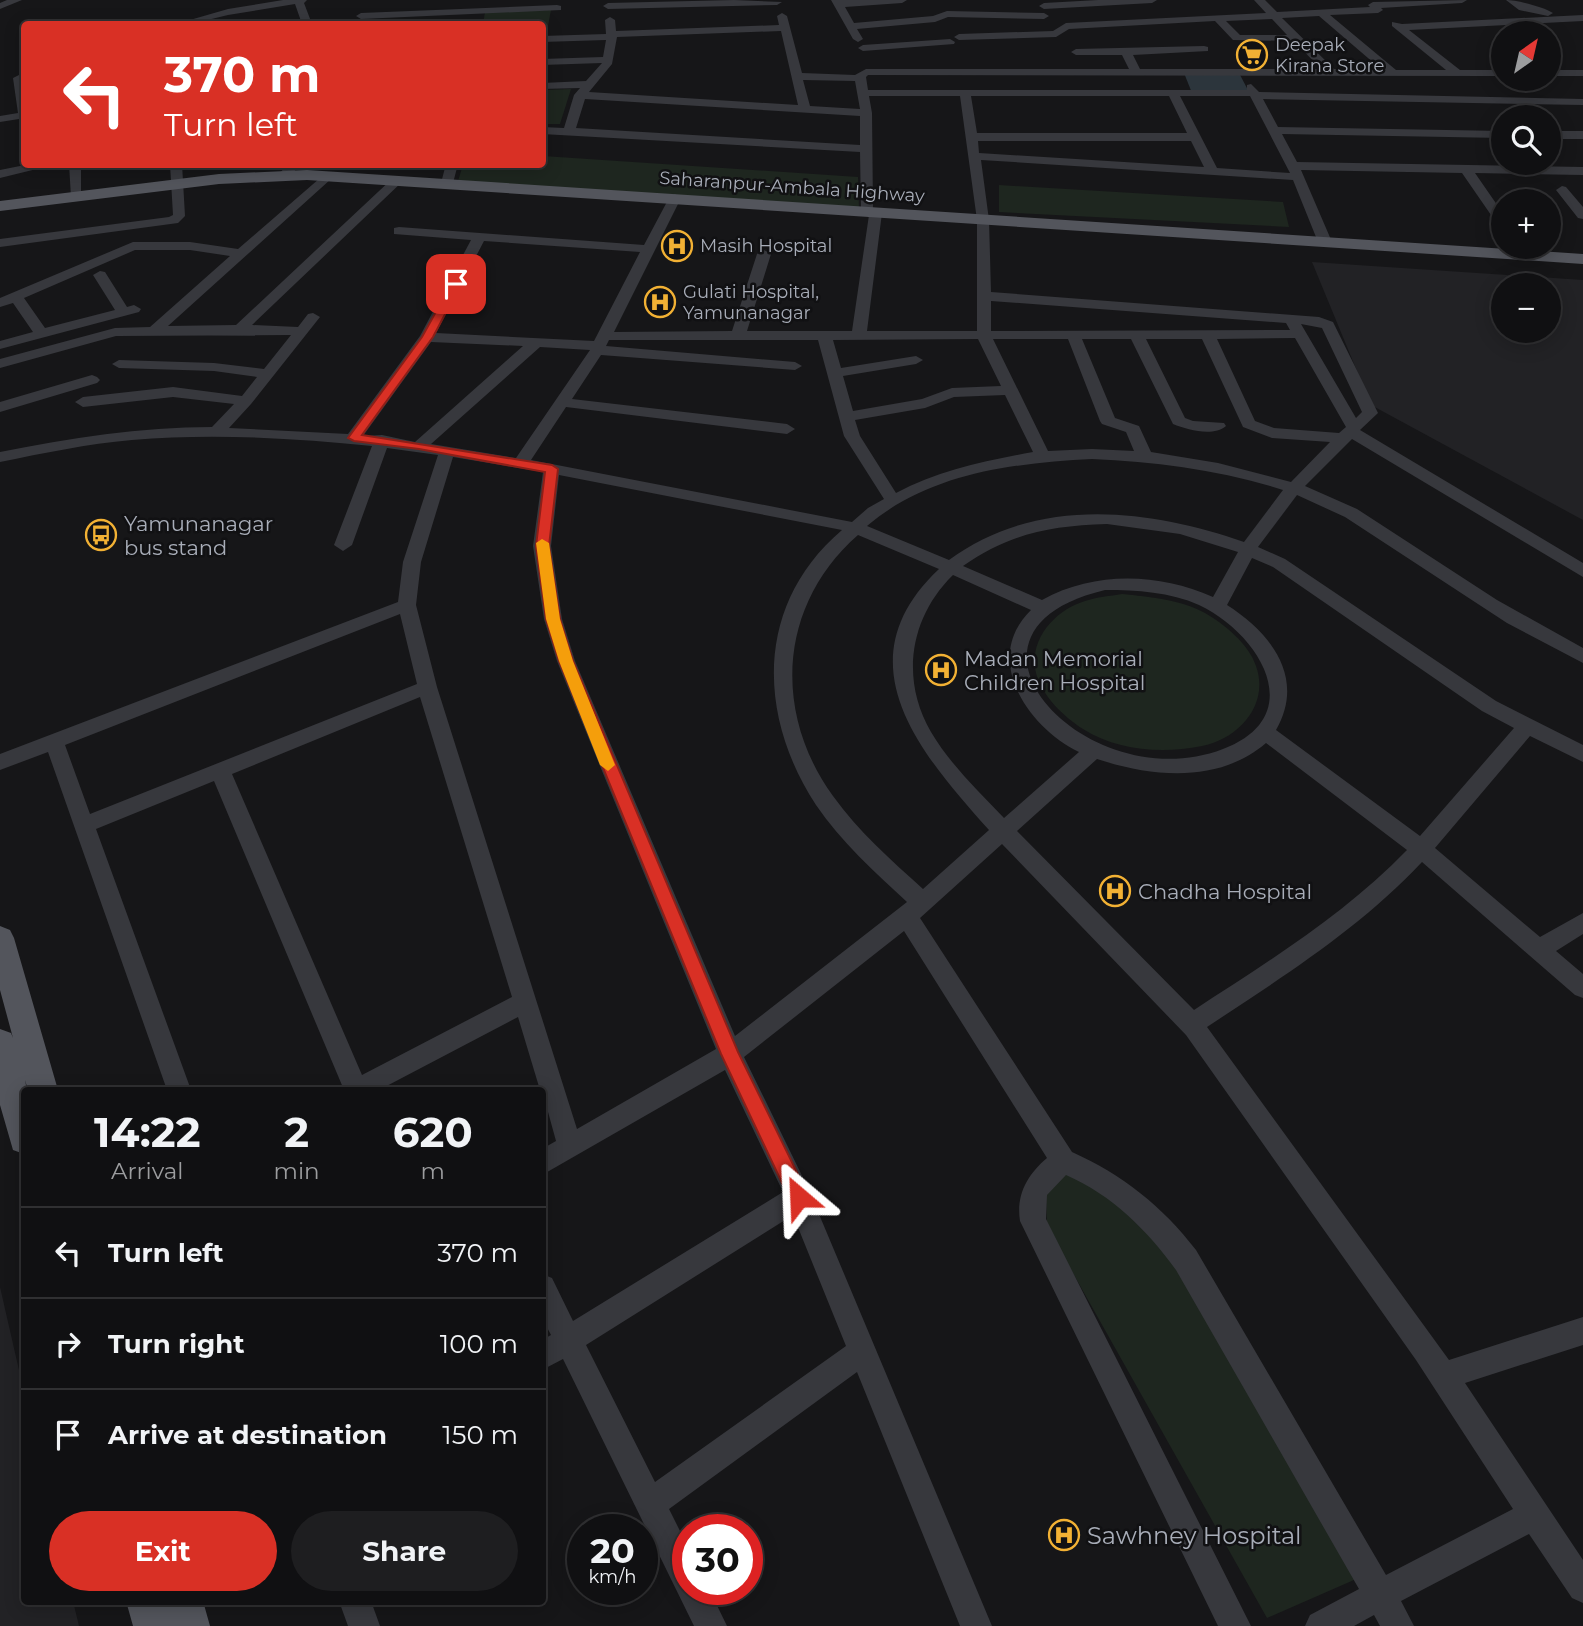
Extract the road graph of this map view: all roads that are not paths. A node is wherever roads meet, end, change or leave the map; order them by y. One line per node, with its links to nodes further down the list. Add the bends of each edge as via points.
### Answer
1 (17, 0): 15 (street)
2 (300, 0): 10 (street); 29 (street)
3 (355, 0): 25 (street)
4 (904, 0): 12 (street); 26 (street)
5 (1152, 0): 26 (street)
6 (1158, 0): 32 (street)
7 (1258, 0): 19 (street)
8 (1462, 0): 14 (street)
9 (1511, 0): 24 (street)
10 (284, 1): 17 (street)
11 (777, 1): 13 (street); 35 (street)
12 (837, 2): 33 (street)
13 (608, 3): 37 (street)
14 (1373, 5): 18 (street); 34 (street)
15 (0, 6)
16 (475, 10): 20 (street); 23 (street); 30 (street)
17 (234, 11): 27 (street); 28 (street)
18 (1320, 12): 19 (street); 55 (street)
19 (1275, 15): 21 (street); 38 (street)
20 (557, 18): 36 (street); 37 (street)
21 (1217, 18): 32 (street); 39 (street, via 1237,38)
22 (1583, 18): 24 (street)
23 (423, 19): 25 (street)
24 (1564, 19): 34 (street)
25 (363, 20)
26 (918, 20): 33 (street)
27 (193, 21)
28 (239, 21)
29 (306, 21)
30 (474, 21)
31 (1118, 23): 32 (street); 41 (street, via 1062,27 1056,34 991,41 954,39); 42 (street, via 1133,38 1194,38)
32 (1181, 24)
33 (851, 26): 41 (street)
34 (1400, 27): 56 (street)
35 (786, 28): 37 (street); 60 (street)
36 (546, 33)
37 (611, 35): 45 (street)
38 (1296, 38): 39 (street); 53 (street)
39 (1255, 39): 40 (street)
40 (1265, 47)
41 (863, 48): 48 (street)
42 (1204, 49): 44 (street); 50 (street)
43 (1076, 52): 44 (street)
44 (1126, 52): 49 (street)
45 (609, 60): 46 (street); 63 (street)
46 (546, 62)
47 (1284, 64): 51 (street)
48 (876, 71): 49 (street, via 1010,68); 62 (street, via 863,72)
49 (1136, 72): 50 (street)
50 (1228, 72): 52 (street)
51 (1293, 72): 52 (street); 53 (street)
52 (1244, 73): 69 (street)
53 (1331, 73): 54 (street)
54 (1375, 73): 55 (street); 71 (street)
55 (1393, 73): 56 (street)
56 (1457, 73): 57 (street)
57 (1491, 73)
58 (1561, 73): 59 (street)
59 (1583, 73)
60 (797, 76): 62 (street); 73 (street)
61 (19, 78): 65 (street)
62 (860, 78): 66 (street)
63 (590, 84): 64 (street); 70 (street)
64 (546, 86)
65 (21, 93)
66 (863, 93): 68 (street); 74 (street)
67 (1173, 93): 68 (street); 69 (street); 84 (street)
68 (965, 94): 83 (street)
69 (1255, 94): 71 (street); 78 (street)
70 (580, 95): 73 (street); 79 (street)
71 (1389, 98): 72 (street)
72 (1583, 102)
73 (805, 109): 74 (street)
74 (866, 113): 85 (street)
75 (21, 116): 76 (street)
76 (0, 119)
77 (546, 130): 79 (street)
78 (1274, 130): 80 (street); 94 (street)
79 (569, 131): 85 (street)
80 (1491, 134)
81 (1561, 135): 82 (street)
82 (1583, 135)
83 (972, 137): 84 (street); 86 (street)
84 (1195, 137): 93 (street)
85 (866, 149): 106 (street)
86 (975, 156): 93 (street); 108 (street)
87 (23, 168): 96 (street)
88 (75, 168): 102 (street)
89 (177, 168): 99 (street)
90 (451, 168): 100 (street)
91 (1466, 169): 94 (street); 95 (street); 104 (street)
92 (290, 170): 97 (main road, Saharanpur-Ambala Highway); 99 (main road, Saharanpur-Ambala Highway)
93 (1212, 171): 94 (street)
94 (1295, 171): 111 (street)
95 (1583, 171)
96 (0, 174)
97 (327, 176): 98 (main road, Saharanpur-Ambala Highway); 114 (street)
98 (398, 180): 100 (main road, Saharanpur-Ambala Highway); 123 (street)
99 (179, 183): 102 (main road, Saharanpur-Ambala Highway); 112 (street, via 179,216 173,220)
100 (447, 183): 103 (main road, Saharanpur-Ambala Highway)
101 (1562, 190): 107 (street)
102 (77, 197): 105 (main road, Saharanpur-Ambala Highway)
103 (675, 198): 106 (main road, Saharanpur-Ambala Highway); 113 (street)
104 (1491, 205)
105 (0, 206)
106 (872, 213): 108 (main road, Saharanpur-Ambala Highway); 134 (street)
107 (1583, 215)
108 (983, 220): 111 (main road, Saharanpur-Ambala Highway); 119 (street)
109 (399, 231): 110 (street)
110 (480, 236): 113 (street); 132 (street)
111 (1325, 242): 116 (main road, Saharanpur-Ambala Highway)
112 (0, 243)
113 (648, 248): 137 (street)
114 (242, 253): 118 (street, via 190,246 133,246); 124 (street)
115 (764, 254): 129 (street)
116 (1583, 259)
117 (100, 275): 126 (street, via 128,311)
118 (15, 296): 120 (street); 126 (street)
119 (982, 296): 122 (street); 130 (street)
120 (0, 303)
121 (313, 317): 125 (street)
122 (1291, 319): 127 (street); 155 (street, via 1328,325 1370,413)
123 (240, 329): 124 (street); 125 (street)
124 (155, 330): 140 (street, via 115,332)
125 (302, 331): 144 (street)
126 (42, 334): 138 (street)
127 (1298, 334): 128 (street); 155 (street)
128 (1208, 335): 131 (street); 155 (street, via 1249,424 1272,433)
129 (738, 336): 133 (street); 137 (street)
130 (984, 336): 134 (street); 135 (street); 146 (street)
131 (1137, 336): 135 (street); 152 (street, via 1179,421)
132 (427, 337): 136 (street); 156 (street)
133 (825, 337): 134 (street); 143 (street)
134 (859, 337)
135 (1073, 337): 162 (street, via 1108,421 1133,429)
136 (537, 342): 137 (street); 158 (street)
137 (600, 344): 142 (street); 149 (street)
138 (0, 345)
139 (916, 360): 143 (street)
140 (0, 363)
141 (119, 364): 144 (street)
142 (795, 366)
143 (835, 373): 151 (street)
144 (268, 374): 147 (street)
145 (92, 380): 150 (street)
146 (1009, 390): 151 (street, via 952,393 925,403); 161 (street)
147 (246, 401): 148 (street, via 173,392); 154 (street)
148 (83, 402)
149 (562, 402): 153 (street); 163 (street)
150 (0, 407)
151 (846, 417): 166 (street, via 856,446)
152 (1218, 426)
153 (788, 429)
154 (216, 432): 156 (street); 160 (street, via 106,438)
155 (1349, 432): 165 (street); 171 (street)
156 (354, 438): 157 (street)
157 (382, 440): 158 (street); 168 (street)
158 (419, 446): 159 (street)
159 (447, 451): 163 (street); 172 (street, via 412,562)
160 (0, 457)
161 (1043, 457): 162 (street); 166 (street, via 967,469)
162 (1145, 457): 165 (street, via 1202,465)
163 (522, 463): 164 (street)
164 (552, 469): 167 (street); 195 (street, via 542,546 553,619 613,780)
165 (1293, 488): 169 (street); 175 (street, via 1344,509 1523,625)
166 (892, 499): 167 (street)
167 (851, 527): 170 (street); 187 (street, via 808,579 793,609 783,651 785,709 815,786)
168 (343, 545)
169 (1249, 548): 170 (street, via 1197,531 1154,524 1067,521 1016,530 986,542); 173 (street); 177 (street, via 1279,563)
170 (952, 567): 174 (street); 185 (street, via 921,600 902,646 902,677 909,707 935,757)
171 (1583, 571)
172 (407, 606): 176 (street); 179 (street)
173 (1217, 606): 174 (street, via 1142,584 1105,584 1070,592); 178 (street, via 1261,643 1279,679 1279,707)
174 (1042, 608): 180 (street, via 1025,628 1017,652 1020,679 1034,706 1060,731)
175 (1583, 656)
176 (427, 687): 183 (street); 192 (street)
177 (1526, 727): 181 (street); 186 (street)
178 (1265, 732): 180 (street, via 1242,750 1210,762 1172,767 1132,762); 186 (street)
179 (54, 741): 182 (street); 184 (street)
180 (1094, 750): 185 (street)
181 (1583, 754)
182 (0, 762)
183 (220, 770): 184 (street); 198 (street)
184 (84, 825): 197 (street)
185 (1002, 830): 187 (street); 193 (street)
186 (1422, 849): 190 (street); 193 (street, via 1342,922)
187 (915, 909): 195 (street); 203 (street)
188 (1583, 922): 190 (street)
189 (0, 938): 196 (main road)
190 (1538, 950): 191 (street)
191 (1583, 988)
192 (525, 1002): 199 (street); 201 (street)
193 (1191, 1025): 210 (street)
194 (0, 1042): 200 (main road)
195 (730, 1054): 201 (street); 204 (street)
196 (42, 1087)
197 (178, 1087)
198 (355, 1087)
199 (362, 1087)
200 (21, 1127)
201 (570, 1147): 202 (street)
202 (546, 1161)
203 (1063, 1161): 215 (street, via 1129,1196 1171,1239); 225 (street, via 1032,1193 1033,1221)
204 (799, 1197): 207 (street); 208 (street)
205 (546, 1296): 207 (street)
206 (1583, 1331): 210 (street)
207 (568, 1340): 209 (street); 211 (street)
208 (863, 1351): 211 (street); 224 (street)
209 (546, 1354)
210 (1444, 1376): 212 (street)
211 (650, 1504): 213 (street)
212 (1534, 1515): 214 (street); 215 (street)
213 (672, 1548)
214 (1583, 1587)
215 (1381, 1594): 226 (street); 227 (street)
216 (147, 1605): 220 (main road)
217 (184, 1605): 221 (main road)
218 (356, 1605): 222 (street)
219 (700, 1605): 223 (street)
220 (153, 1626)
221 (190, 1626)
222 (364, 1626)
223 (711, 1626)
224 (976, 1626)
225 (1235, 1626)
226 (1321, 1626)
227 (1398, 1626)

